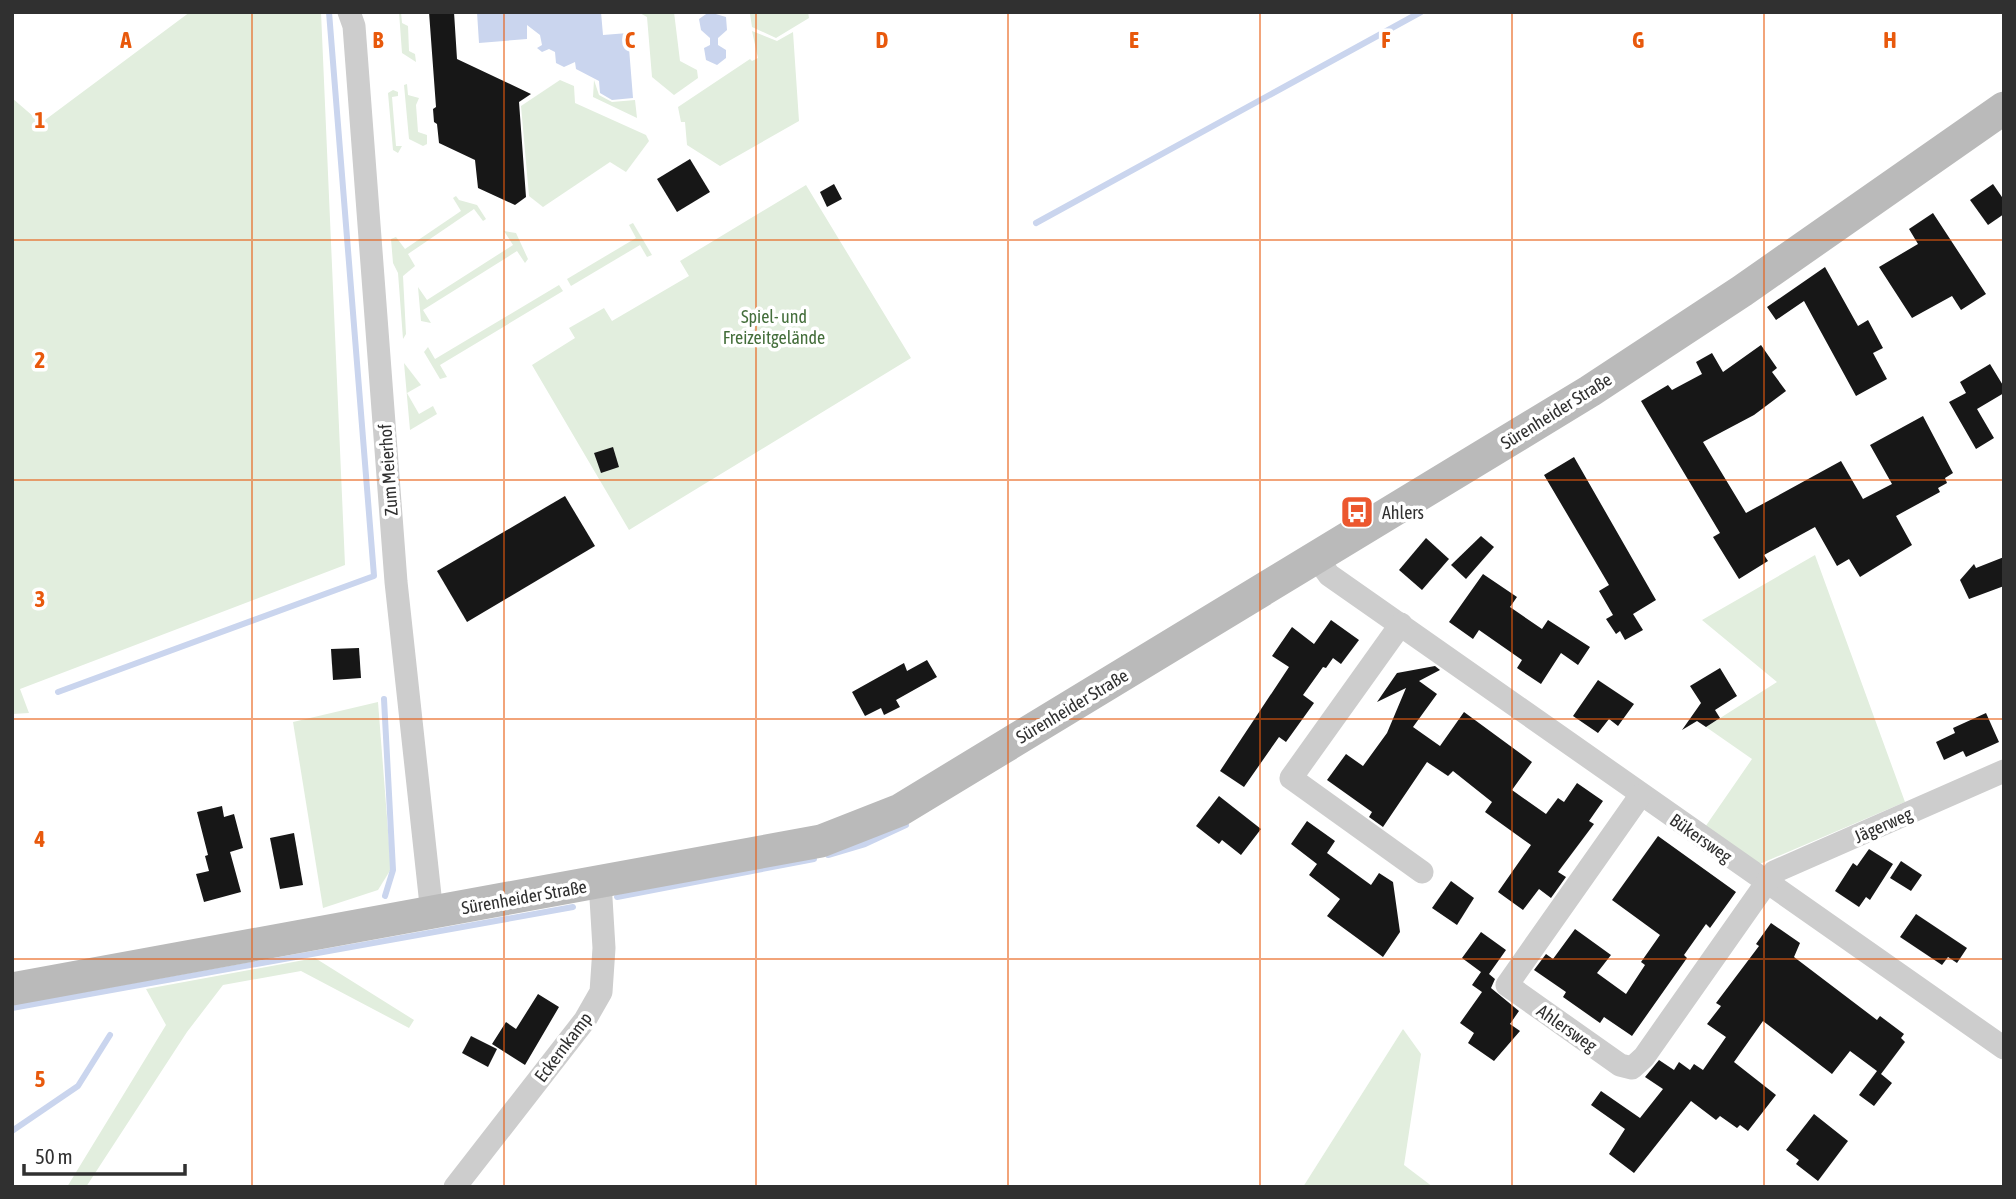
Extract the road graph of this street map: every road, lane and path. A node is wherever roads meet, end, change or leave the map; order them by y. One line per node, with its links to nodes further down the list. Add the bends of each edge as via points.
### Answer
1 (354, 17): 10 (street, Zum Meierhof, via 396,582)
2 (2004, 108): 3 (main road, Sürenheider Straße, via 1614,376)
3 (1316, 557): 4 (street, Bükersweg, via 1329,575); 8 (main road, Sürenheider Straße, via 900,810 821,841)
4 (1401, 624): 6 (street, Bükersweg); 7 (street, via 1291,778)
5 (2004, 771): 9 (street, Jägerweg, via 1774,873)
6 (1640, 796): 9 (street, Bükersweg); 9 (street, Ahlersweg, via 1507,985 1619,1065 1632,1068 1644,1057)
7 (1422, 872)
8 (600, 883): 10 (main road, Sürenheider Straße); 13 (street, Eckernkamp, via 601,992 585,1020)
9 (1766, 884): 12 (street, Bükersweg)
10 (432, 914): 11 (main road, Sürenheider Straße)
11 (12, 989)
12 (2004, 1048)
13 (455, 1187)

